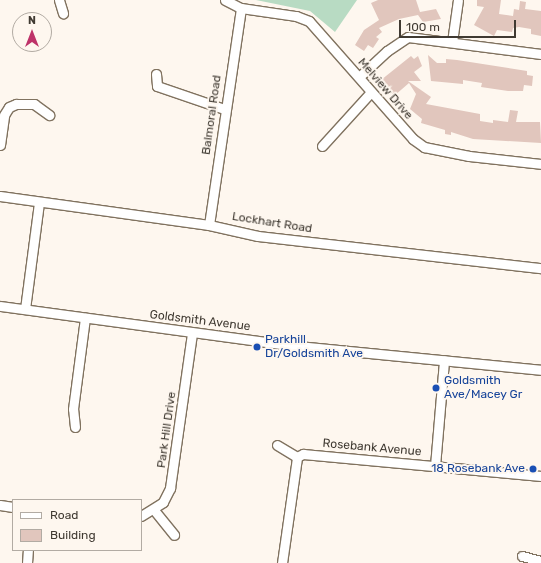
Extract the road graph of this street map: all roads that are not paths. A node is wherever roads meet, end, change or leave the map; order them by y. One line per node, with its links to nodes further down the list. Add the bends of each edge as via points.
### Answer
1 (59, 0): 5 (street)
2 (225, 0): 4 (street, Melview Drive)
3 (458, 0): 6 (street)
4 (241, 8): 9 (street, Melview Drive, via 296,16 309,21); 11 (street, Balmoral Road)
5 (62, 13)
6 (452, 42): 7 (street); 9 (street, via 408,37 387,51)
7 (541, 54)
8 (156, 74): 11 (street, via 157,86)
9 (359, 77): 10 (street, Melview Drive)
10 (371, 92): 14 (street); 15 (street, Melview Drive, via 413,139 424,146 469,156)
11 (224, 109): 18 (street, Balmoral Road)
12 (50, 115): 13 (street, via 34,104 16,104 9,107 4,115)
13 (0, 145)
14 (322, 146)
15 (541, 164)
16 (0, 196): 17 (street, Lockhart Road)
17 (39, 202): 18 (street, Lockhart Road); 21 (street)
18 (209, 225): 19 (street, Lockhart Road, via 258,236)
19 (541, 268)
20 (0, 306): 21 (street, Goldsmith Avenue)
21 (25, 309): 22 (street, Goldsmith Avenue)
22 (85, 318): 23 (street, Goldsmith Avenue); 26 (street, via 73,409)
23 (192, 333): 24 (street, Goldsmith Avenue); 33 (street, Park Hill Drive, via 173,474 163,502)
24 (444, 360): 25 (street, Goldsmith Avenue); 29 (street)
25 (541, 370)
26 (75, 427)
27 (277, 445): 28 (street)
28 (297, 457): 29 (street, Rosebank Avenue, via 303,454); 40 (street)
29 (435, 466): 30 (street, Rosebank Avenue)
30 (541, 476)
31 (0, 506): 32 (street)
32 (12, 507)
33 (154, 510): 34 (street, Park Hill Drive); 35 (street)
34 (142, 516)
35 (174, 535)
36 (28, 551): 39 (street)
37 (522, 556): 38 (street)
38 (541, 561)
39 (27, 563)
40 (282, 563)

